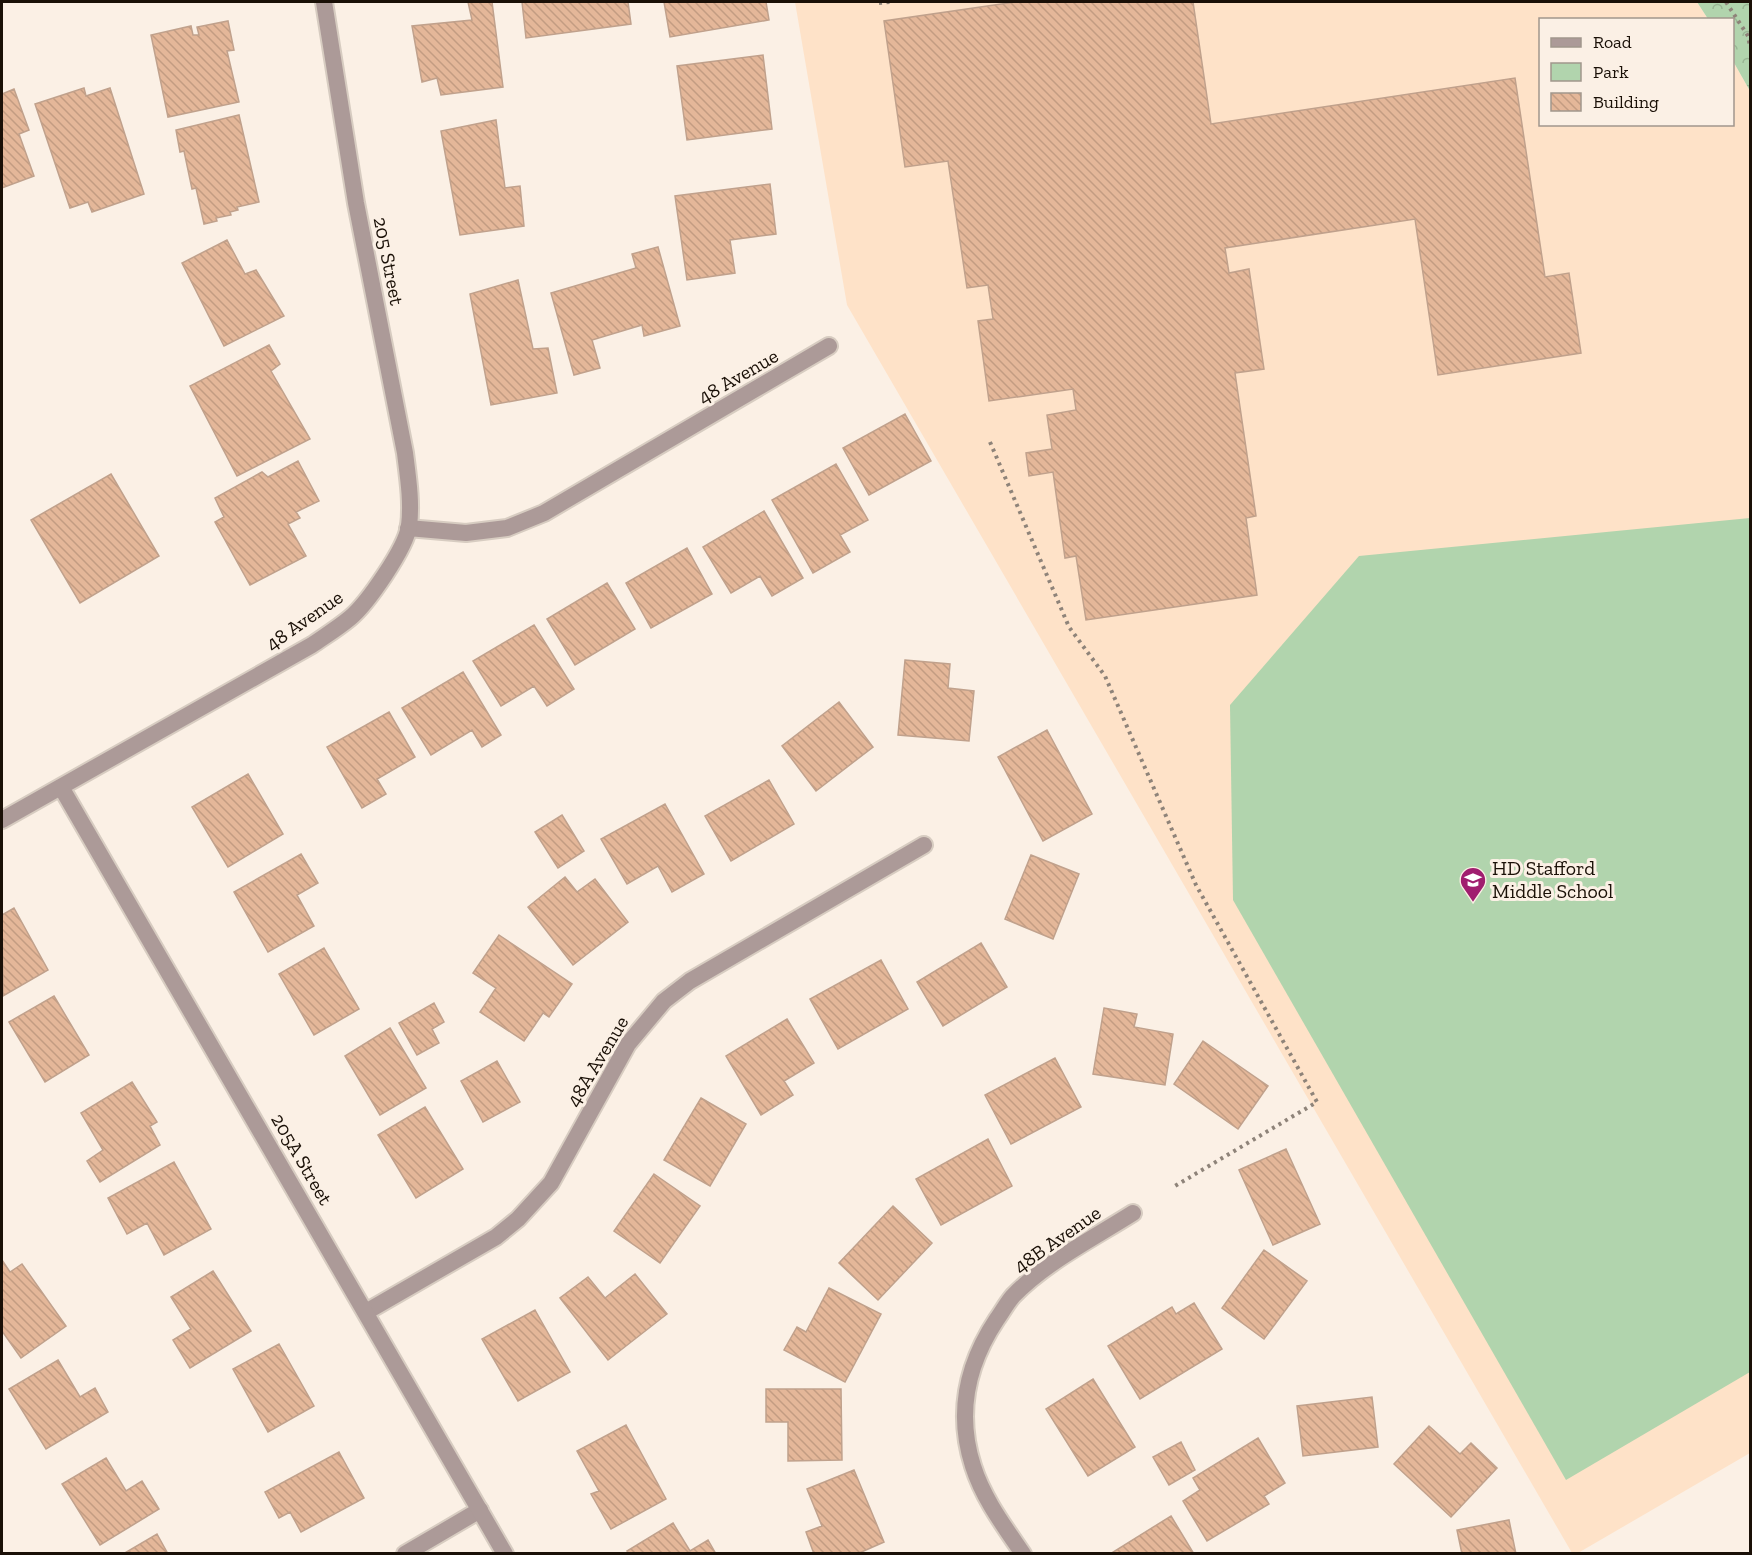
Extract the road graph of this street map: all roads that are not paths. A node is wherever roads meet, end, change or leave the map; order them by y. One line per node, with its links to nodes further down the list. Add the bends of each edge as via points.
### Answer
1 (324, 2): 3 (street, 205 Street, via 356,203 405,453 410,492)
2 (830, 346): 3 (street, 48 Avenue, via 544,513 507,528 466,533)
3 (408, 528): 4 (street, 48 Avenue, via 375,589 351,617 312,645)
4 (61, 787): 5 (street, 48 Avenue); 8 (street, 205A Street)
5 (2, 820)
6 (924, 845): 8 (street, 48A Avenue, via 690,981 664,1001 628,1044 551,1183 535,1201 496,1237)
7 (1133, 1213): 12 (street, 48B Avenue, via 1042,1270 1011,1297 975,1357 967,1392 965,1437 986,1497)
8 (366, 1312): 9 (street, 205A Street)
9 (480, 1510): 10 (street); 11 (street, 205A Street)
10 (405, 1554)
11 (505, 1554)
12 (1023, 1554)

